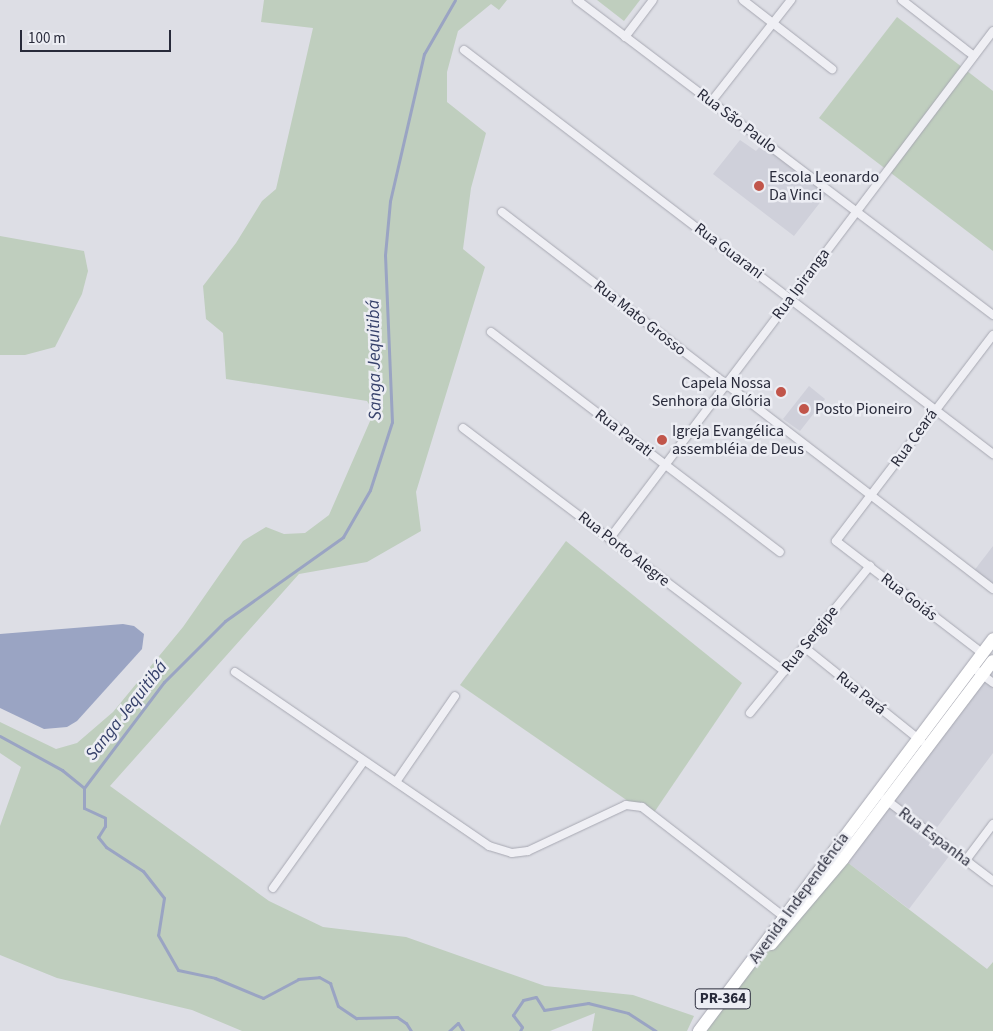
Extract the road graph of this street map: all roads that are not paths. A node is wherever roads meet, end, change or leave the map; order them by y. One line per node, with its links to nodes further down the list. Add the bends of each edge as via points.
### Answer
1 (577, 0): 8 (street, Rua São Paulo)
2 (653, 0): 8 (street)
3 (743, 0): 6 (street)
4 (791, 0): 6 (street)
5 (902, 0): 10 (street)
6 (773, 23): 11 (street); 12 (street)
7 (993, 31): 10 (street, Rua Ipiranga)
8 (625, 37): 12 (street, Rua São Paulo)
9 (464, 50): 15 (street, Rua Guarani)
10 (974, 56): 13 (street, Rua Ipiranga)
11 (832, 69)
12 (711, 102): 13 (street, Rua São Paulo)
13 (856, 211): 15 (street, Rua Ipiranga); 16 (street, Rua São Paulo)
14 (502, 212): 19 (street, Rua Mato Grosso)
15 (790, 298): 19 (street, Rua Ipiranga); 20 (street, Rua Guarani)
16 (993, 315)
17 (491, 332): 23 (street, Rua Parati)
18 (993, 335): 20 (street, Rua Ceará)
19 (726, 384): 23 (street, Rua Ipiranga); 24 (street, Rua Mato Grosso)
20 (936, 408): 22 (street, Rua Guarani); 24 (street, Rua Ceará)
21 (463, 428): 25 (street, Rua Porto Alegre)
22 (993, 454)
23 (665, 465): 25 (street, Rua Ipiranga); 27 (street, Rua Parati)
24 (874, 494): 26 (street, Rua Ceará); 29 (street, Rua Mato Grosso)
25 (610, 538): 33 (street, Rua Porto Alegre)
26 (836, 541): 28 (street, Rua Goiás)
27 (780, 552)
28 (870, 566): 31 (street, Rua Sergipe); 32 (street, Rua Goiás)
29 (993, 588)
30 (993, 639): 32 (main road, Avenida Independência)
31 (804, 647): 33 (street, Rua Sergipe); 39 (street, Rua Pará)
32 (988, 657): 34 (main road, Avenida Independência)
33 (784, 671): 38 (street, Rua Sergipe)
34 (977, 671): 36 (street); 39 (main road, Avenida Independência)
35 (235, 672): 40 (street)
36 (993, 683)
37 (455, 696): 41 (street)
38 (750, 712)
39 (923, 743): 42 (main road, Avenida Independência)
40 (364, 761): 41 (street); 48 (street)
41 (396, 782): 49 (street, via 489,846 512,853 528,851 626,806 642,807)
42 (882, 797): 43 (main road, Avenida Independência); 45 (main road, Avenida Independência); 46 (street, Rua Espanha)
43 (858, 817): 45 (main road); 49 (main road, Avenida Independência)
44 (993, 824): 46 (street)
45 (867, 826): 50 (main road, Avenida Independência, via 788,928)
46 (966, 860): 47 (street, Rua Espanha)
47 (993, 882)
48 (274, 888)
49 (783, 916): 50 (main road, Avenida Independência)
50 (748, 968): 51 (main road, PR-364)
51 (698, 1031)

